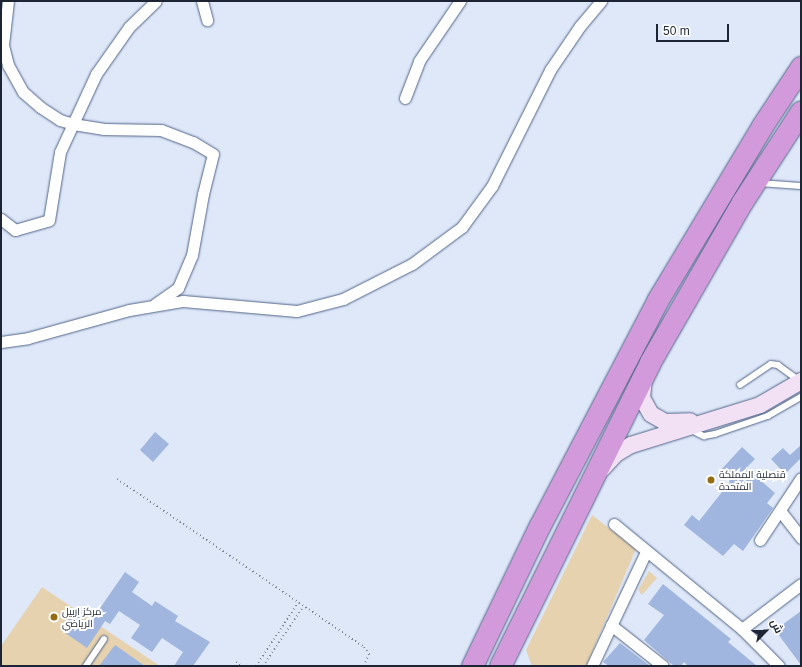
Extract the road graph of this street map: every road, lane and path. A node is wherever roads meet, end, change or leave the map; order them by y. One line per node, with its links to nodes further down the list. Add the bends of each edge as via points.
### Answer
1 (8, 1): 10 (street, via 3,45 8,66 23,92 60,120)
2 (156, 1): 10 (street, via 129,27 96,74)
3 (202, 1): 6 (street)
4 (460, 1): 8 (street, via 420,62)
5 (601, 1): 14 (street, via 580,26 550,70 492,186 462,228 412,264 343,299 297,311 183,301)
6 (207, 20)
7 (801, 67): 42 (highway, via 762,126 657,301 543,520)
8 (405, 98)
9 (801, 111): 11 (highway)
10 (73, 124): 13 (street, via 60,152 48,220 15,230); 14 (street, via 103,129 161,130 193,142 213,154 202,194 192,255 178,288)
11 (755, 182): 12 (lane); 16 (highway)
12 (801, 186)
13 (1, 219)
14 (152, 306): 15 (street)
15 (1, 342)
16 (650, 362): 20 (street, via 642,394 644,405 654,416 672,423); 24 (highway)
17 (801, 381): 18 (lane, via 778,365 771,364); 20 (street, via 760,405)
18 (740, 385)
19 (801, 396): 21 (lane, via 768,416 715,434 698,434)
20 (719, 418): 21 (street)
21 (688, 428): 24 (street, via 623,449 609,460)
22 (801, 478): 25 (street)
23 (117, 479): 31 (path)
24 (584, 493): 43 (highway)
25 (781, 512): 27 (street); 28 (street)
26 (614, 524): 29 (street)
27 (801, 538)
28 (760, 540)
29 (646, 552): 33 (street); 34 (street)
30 (801, 584): 34 (street)
31 (298, 603): 32 (path); 39 (path)
32 (303, 607): 40 (path); 41 (path, via 364,647 369,654)
33 (611, 625): 44 (street); 45 (street)
34 (742, 629): 46 (street)
35 (104, 639): 37 (lane)
36 (236, 662): 38 (path)
37 (86, 666)
38 (242, 666)
39 (256, 666)
40 (263, 666)
41 (364, 666)
42 (472, 666)
43 (500, 666)
44 (592, 666)
45 (663, 666)
46 (779, 666)

